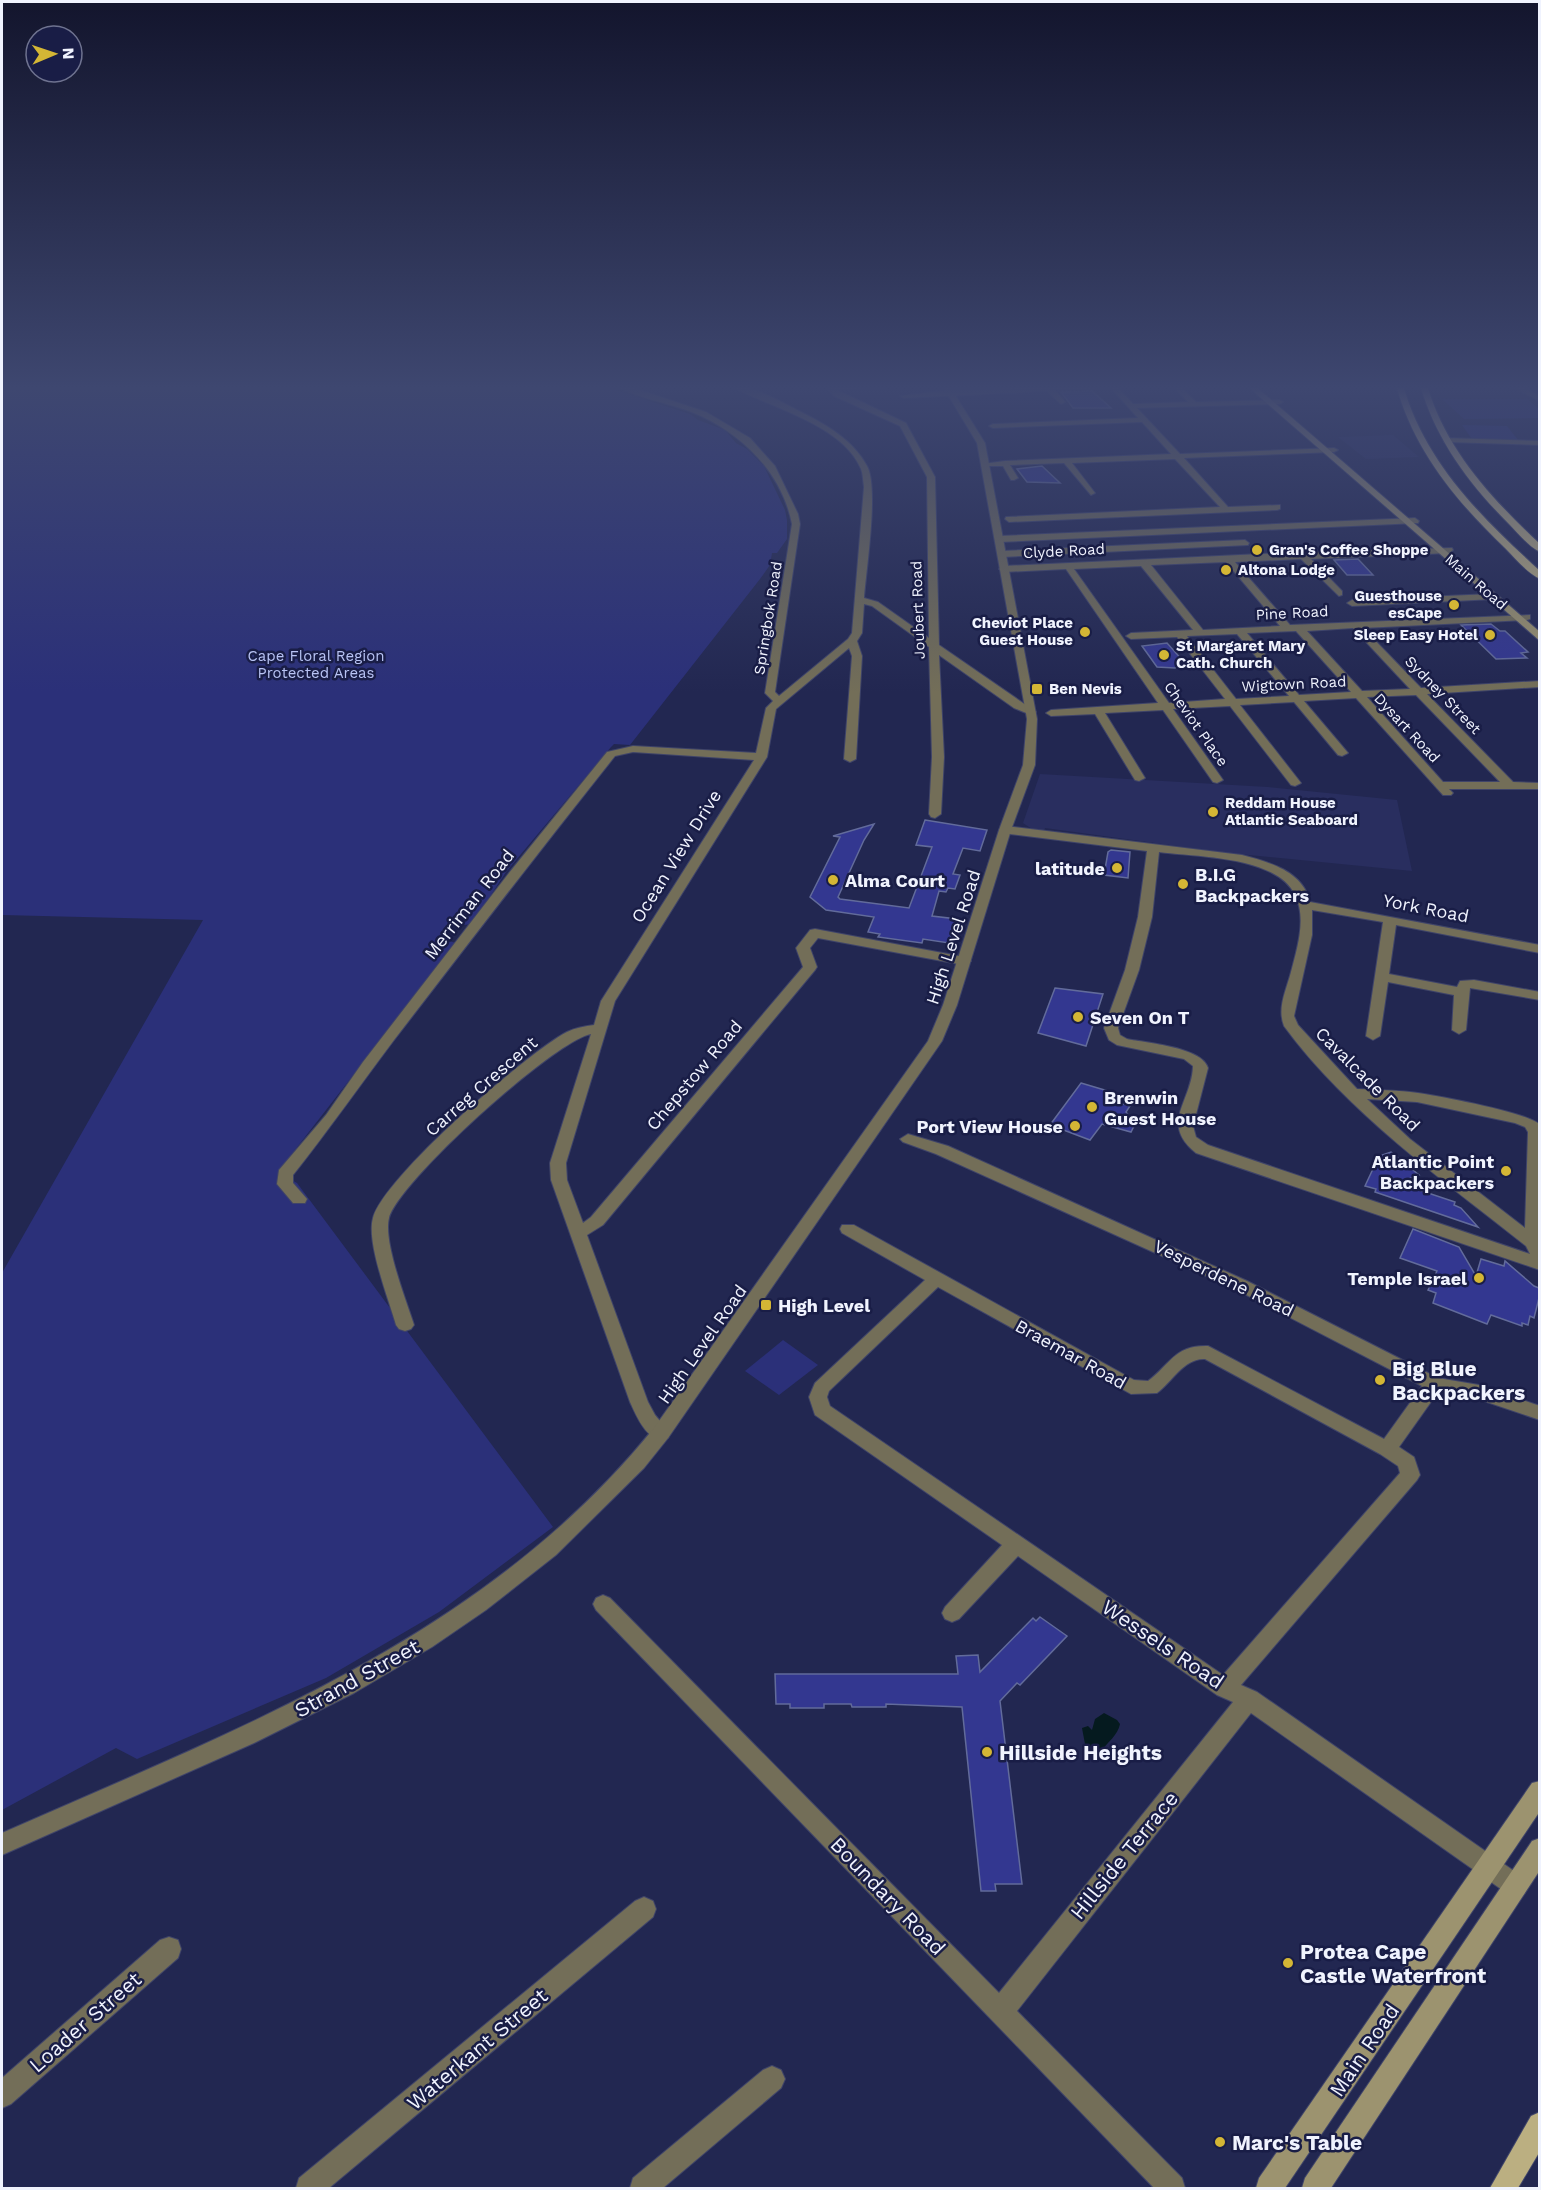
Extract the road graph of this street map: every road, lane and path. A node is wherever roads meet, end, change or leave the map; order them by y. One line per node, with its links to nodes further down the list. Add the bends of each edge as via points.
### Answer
1 (780, 487): 50 (street, Springbok Road, via 796,524 770,693)
2 (868, 487): 33 (street)
3 (932, 487): 45 (street, Joubert Road)
4 (990, 487): 19 (street, High Level Road)
5 (1086, 487): 11 (street)
6 (1206, 487): 12 (street)
7 (1370, 487): 15 (main road, Main Road)
8 (1374, 487): 15 (main road, Main Road)
9 (1455, 487): 30 (main road)
10 (1482, 487): 21 (main road)
11 (1091, 493)
12 (1226, 509): 13 (street); 16 (street, via 1274,504)
13 (1201, 511): 14 (street); 18 (street)
14 (1009, 519)
15 (1411, 521): 16 (street); 22 (main road, Main Road)
16 (1296, 526): 17 (street)
17 (1251, 528): 18 (street); 20 (street)
18 (1218, 530): 19 (street)
19 (999, 539): 23 (street, High Level Road)
20 (1245, 543): 23 (street); 25 (street)
21 (1539, 549)
22 (1444, 550): 24 (street, Clyde Road); 32 (main road, Main Road); 35 (main road, Main Road)
23 (1002, 554): 29 (street, High Level Road)
24 (1302, 555): 25 (street, Clyde Road); 31 (street)
25 (1258, 557): 26 (street, Clyde Road)
26 (1228, 559): 27 (street, Clyde Road); 37 (street, Dysart Road)
27 (1143, 562): 28 (street, Clyde Road); 40 (street)
28 (1068, 566): 29 (street, Clyde Road); 52 (street, Cheviot Place)
29 (1004, 569): 54 (street, High Level Road)
30 (1539, 576)
31 (1339, 593)
32 (1492, 597): 34 (street); 35 (main road, Main Road)
33 (860, 600): 44 (street, via 857,633); 45 (street, via 875,604)
34 (1352, 603)
35 (1522, 617): 36 (street, Pine Road); 38 (main road, Main Road); 43 (main road, Main Road)
36 (1354, 625): 37 (street, Pine Road); 47 (street, Sydney Street)
37 (1293, 628): 39 (street, Pine Road); 48 (street, Dysart Road)
38 (1539, 628)
39 (1240, 631): 40 (street, Pine Road); 49 (street)
40 (1201, 633): 41 (street, Pine Road)
41 (1180, 634): 42 (street, Pine Road); 51 (street)
42 (1131, 636)
43 (1539, 638)
44 (852, 641): 50 (street, Ocean View Drive); 58 (street, via 856,656)
45 (934, 645): 54 (street); 64 (street, Joubert Road, via 938,757)
46 (1539, 684): 47 (street, Wigtown Road)
47 (1419, 691): 48 (street, Wigtown Road); 62 (street, Sydney Street)
48 (1357, 695): 49 (street, Wigtown Road); 62 (street, Dysart Road, via 1443,789)
49 (1296, 699): 51 (street, Wigtown Road); 56 (street)
50 (778, 701): 57 (street, Ocean View Drive, via 768,714)
51 (1232, 703): 52 (street, Wigtown Road); 61 (street)
52 (1165, 707): 53 (street, Wigtown Road); 60 (street, Cheviot Place)
53 (1098, 710): 55 (street, Wigtown Road); 59 (street)
54 (1032, 712): 65 (street, High Level Road, via 1029,765)
55 (1051, 713)
56 (1342, 753)
57 (761, 757): 74 (street, Ocean View Drive, via 608,1001); 79 (street, Merriman Road, via 633,749 611,754 285,1174 285,1184)
58 (850, 759)
59 (1139, 778)
60 (1217, 780)
61 (1295, 783)
62 (1510, 786): 63 (street)
63 (1539, 786)
64 (935, 814)
65 (1005, 830): 66 (street); 70 (street, High Level Road)
66 (1153, 848): 67 (street, via 1242,859 1271,867 1288,877); 84 (street, via 1145,917 1132,970 1111,1028 1122,1042 1198,1061 1201,1068 1185,1126 1189,1139 1202,1149)
67 (1306, 905): 68 (street, York Road); 77 (street, Cavalcade Road, via 1307,936 1287,1016 1297,1036)
68 (1390, 919): 69 (street, York Road); 71 (street)
69 (1539, 949)
70 (964, 961): 81 (street, Chepstow Road, via 815,933 803,948 810,967 597,1221); 89 (street, High Level Road, via 935,1041)
71 (1381, 977): 72 (street); 76 (street)
72 (1463, 988): 73 (street, via 1474,984); 75 (street)
73 (1539, 996)
74 (599, 1028): 81 (street, Ocean View Drive, via 557,1172); 86 (street, Carreg Crescent, via 568,1037 506,1086 459,1126 387,1204 381,1218 382,1240)
75 (1459, 1030)
76 (1373, 1036)
77 (1352, 1094): 82 (street, Cavalcade Road, via 1404,1143); 82 (street, via 1417,1097 1531,1124 1536,1132)
78 (908, 1139): 87 (street, Vesperdene Road, via 942,1150 1241,1284)
79 (298, 1199)
80 (848, 1229): 85 (street, Braemar Road)
81 (578, 1233): 89 (street, Ocean View Drive, via 639,1401 648,1420)
82 (1533, 1243): 83 (street)
83 (1539, 1259)
84 (1539, 1264)
85 (936, 1279): 90 (street, Braemar Road, via 1131,1387 1151,1388 1184,1356 1208,1353); 91 (street, Wessels Road, via 822,1388 818,1397 822,1410)
86 (405, 1324)
87 (1434, 1384): 88 (street, Vesperdene Road, via 1479,1392); 90 (street)
88 (1539, 1413)
89 (661, 1433): 97 (street, Strand Street, via 549,1550 425,1641 246,1736)
90 (1387, 1449): 94 (street, Braemar Road, via 1407,1462 1410,1475)
91 (1017, 1543): 93 (street); 94 (street, Wessels Road)
92 (603, 1604): 103 (street, Boundary Road)
93 (952, 1613)
94 (1225, 1688): 95 (street, Wessels Road)
95 (1249, 1699): 99 (street, Wessels Road); 103 (street, Hillside Terrace)
96 (1539, 1791): 99 (main road, Main Road)
97 (2, 1844)
98 (1539, 1849): 100 (main road, Main Road)
99 (1488, 1866): 100 (street, Wessels Road); 110 (main road, Main Road)
100 (1515, 1886): 111 (main road, Main Road)
101 (644, 1909): 107 (street, Waterkant Street)
102 (169, 1949): 105 (street, Loader Street)
103 (1000, 2012): 109 (street, Boundary Road)
104 (772, 2079): 108 (street)
105 (2, 2095)
106 (1539, 2125): 112 (main road)
107 (309, 2188)
108 (643, 2188)
109 (1172, 2188)
110 (1269, 2188)
111 (1315, 2188)
112 (1503, 2188)

